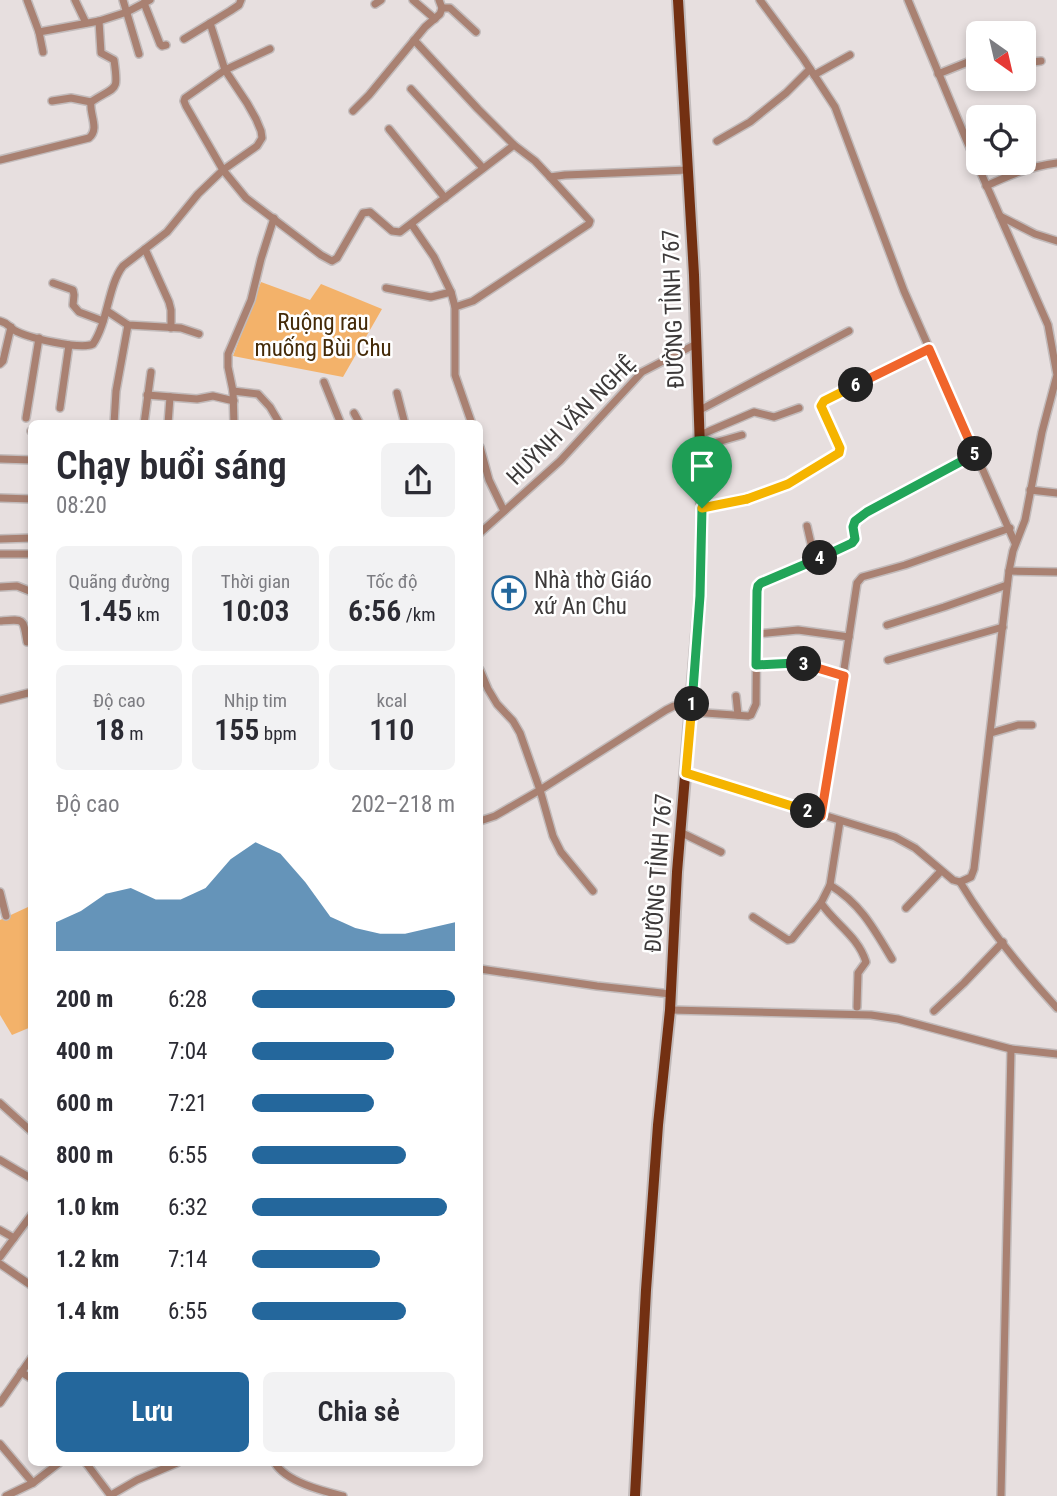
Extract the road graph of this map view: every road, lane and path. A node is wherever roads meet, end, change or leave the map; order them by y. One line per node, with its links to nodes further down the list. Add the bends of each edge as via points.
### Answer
1 (27, 0): 17 (street)
2 (75, 0): 15 (street)
3 (122, 0): 12 (street)
4 (251, 0): 9 (street)
5 (413, 0): 13 (street)
6 (678, 0): 43 (main road, ĐƯỜNG TỈNH 767)
7 (760, 0): 30 (street)
8 (908, 0): 31 (street)
9 (241, 1): 16 (street)
10 (148, 2): 12 (street); 21 (street, via 160,44)
11 (440, 4): 13 (street); 18 (street)
12 (127, 12): 14 (street); 24 (street)
13 (435, 19): 20 (street)
14 (99, 21): 15 (street); 34 (street, via 101,53 114,60 117,83)
15 (86, 23): 17 (street)
16 (210, 23): 19 (street); 29 (street)
17 (39, 32): 23 (street)
18 (476, 33)
19 (184, 39)
20 (414, 40): 35 (street); 38 (street)
21 (166, 45)
22 (270, 49): 29 (street)
23 (43, 52)
24 (139, 54)
25 (850, 55): 30 (street)
26 (1041, 61): 27 (street)
27 (1036, 62)
28 (966, 63): 31 (street)
29 (225, 70): 42 (street, via 252,111 262,138); 42 (street, via 184,101)
30 (812, 72): 37 (street, via 750,122); 67 (street, via 835,107)
31 (938, 74): 45 (street)
32 (411, 89): 41 (street)
33 (52, 101): 34 (street, via 71,97)
34 (91, 102): 39 (street, via 95,131 89,138)
35 (353, 111)
36 (389, 129): 46 (street)
37 (717, 141)
38 (514, 145): 41 (street); 44 (street)
39 (0, 160)
40 (1057, 163): 45 (street, via 1035,166)
41 (483, 168): 46 (street)
42 (223, 170): 48 (street, via 246,198); 51 (street, via 167,232)
43 (688, 170): 44 (street); 65 (main road, ĐƯỜNG TỈNH 767)
44 (550, 177): 55 (street, via 590,223 473,301)
45 (986, 186): 47 (street)
46 (445, 198): 49 (street)
47 (1000, 216): 50 (street); 97 (street, via 1048,325 1057,375)
48 (274, 218): 49 (street, via 332,261 366,212 396,233); 71 (street, via 251,300 228,354)
49 (412, 225): 54 (street)
50 (1057, 241)
51 (145, 249): 56 (street, via 118,272); 61 (street, via 169,302)
52 (52, 284): 58 (street, via 73,290 73,305 79,312)
53 (386, 288): 54 (street, via 431,297)
54 (451, 292): 55 (street)
55 (455, 307): 89 (street, via 455,375)
56 (107, 312): 58 (street); 59 (street)
57 (0, 321): 60 (street)
58 (103, 321): 66 (street, via 93,344)
59 (128, 325): 61 (street); 81 (street)
60 (11, 327): 64 (street); 68 (street)
61 (171, 328): 63 (street)
62 (849, 331): 78 (street)
63 (199, 334)
64 (39, 338): 66 (street); 80 (street)
65 (696, 344): 78 (main road, ĐƯỜNG TỈNH 767); 102 (street, HUỲNH VĂN NGHỆ, via 642,372 560,461)
66 (69, 345): 76 (street)
67 (929, 349): 93 (street); 101 (street, via 824,401 821,406 839,453 764,494)
68 (0, 364)
69 (151, 372): 73 (street)
70 (324, 382): 86 (street)
71 (233, 391): 75 (street); 85 (street, via 258,394)
72 (397, 393): 88 (street)
73 (147, 395): 74 (street); 82 (street)
74 (170, 397): 75 (street, via 213,396); 83 (street)
75 (234, 401): 84 (street)
76 (60, 408)
77 (799, 408): 90 (street, via 774,417 754,412)
78 (698, 411): 90 (main road, ĐƯỜNG TỈNH 767)
79 (354, 413): 87 (street)
80 (26, 418)
81 (114, 420)
82 (144, 420)
83 (168, 420)
84 (234, 420)
85 (278, 420)
86 (339, 420)
87 (358, 420)
88 (404, 420)
89 (471, 420)
90 (700, 435): 92 (main road, ĐƯỜNG TỈNH 767)
91 (742, 435): 92 (street)
92 (700, 447): 101 (main road, ĐƯỜNG TỈNH 767)
93 (975, 454): 104 (street); 111 (street, via 867,512 855,521 852,543)
94 (0, 459): 95 (street)
95 (28, 460)
96 (483, 461): 102 (street)
97 (1030, 490): 98 (street); 108 (street)
98 (1057, 493)
99 (0, 498): 100 (street)
100 (28, 499)
101 (702, 508): 130 (main road, ĐƯỜNG TỈNH 767)
102 (505, 512): 105 (street, HUỲNH VĂN NGHỆ)
103 (807, 526): 111 (street)
104 (1010, 528): 108 (street); 121 (street, via 862,577 855,591)
105 (483, 530)
106 (28, 538): 107 (street)
107 (0, 539)
108 (1016, 544): 112 (street)
109 (0, 554): 110 (street)
110 (28, 554)
111 (815, 561): 120 (street, via 758,586)
112 (1009, 571): 113 (street); 114 (street)
113 (1057, 572)
114 (1007, 585): 118 (street); 119 (street)
115 (0, 587): 116 (street)
116 (28, 590)
117 (0, 621): 122 (street, via 22,621)
118 (887, 625)
119 (1003, 627): 123 (street); 133 (street)
120 (755, 634): 121 (street, via 798,630); 124 (street)
121 (849, 637): 125 (street)
122 (27, 642)
123 (888, 660)
124 (756, 665): 125 (street, via 800,663); 131 (street, via 754,712)
125 (844, 676): 136 (street)
126 (483, 677): 135 (street, via 520,733)
127 (28, 693): 129 (street)
128 (736, 696): 131 (street)
129 (0, 700)
130 (691, 709): 131 (street); 134 (main road, ĐƯỜNG TỈNH 767); 135 (street, via 674,706 666,710)
131 (738, 715)
132 (1032, 725): 133 (street)
133 (991, 733): 142 (street, via 974,869 971,877)
134 (686, 773): 136 (street); 139 (main road, ĐƯỜNG TỈNH 767)
135 (540, 790): 137 (street); 144 (street, via 561,852)
136 (821, 816): 138 (street)
137 (483, 820)
138 (840, 821): 141 (street, via 895,837); 143 (street)
139 (680, 832): 140 (street); 153 (main road, ĐƯỜNG TỈNH 767)
140 (721, 852)
141 (942, 871): 142 (street); 147 (street)
142 (960, 882): 150 (street)
143 (830, 886): 146 (street); 151 (street, via 864,915)
144 (593, 891)
145 (0, 892): 148 (street)
146 (821, 903): 149 (street, via 790,940); 154 (street, via 864,956 866,962 858,973)
147 (906, 908)
148 (6, 916)
149 (753, 917)
150 (1003, 942): 155 (street); 157 (street)
151 (892, 959)
152 (483, 970): 153 (street)
153 (671, 994): 156 (main road, ĐƯỜNG TỈNH 767)
154 (857, 1007)
155 (1057, 1008)
156 (670, 1010): 158 (street, via 871,1015); 183 (main road, ĐƯỜNG TỈNH 767, via 646,1290)
157 (934, 1011)
158 (1011, 1049): 159 (street); 184 (street)
159 (1057, 1054)
160 (1, 1104): 161 (street)
161 (28, 1128)
162 (0, 1160): 163 (street)
163 (28, 1177)
164 (28, 1226): 166 (street)
165 (0, 1230): 166 (street)
166 (14, 1238): 167 (street)
167 (0, 1257)
168 (0, 1265): 169 (street)
169 (28, 1283)
170 (28, 1363): 171 (street)
171 (22, 1372): 172 (street); 173 (street)
172 (28, 1376)
173 (0, 1403)
174 (0, 1444): 179 (street)
175 (55, 1466): 179 (street)
176 (88, 1466): 181 (street)
177 (170, 1466): 181 (street)
178 (277, 1466): 182 (street, via 294,1479)
179 (33, 1483): 180 (street)
180 (6, 1496)
181 (111, 1496)
182 (343, 1496)
183 (635, 1496)
184 (1001, 1496)

